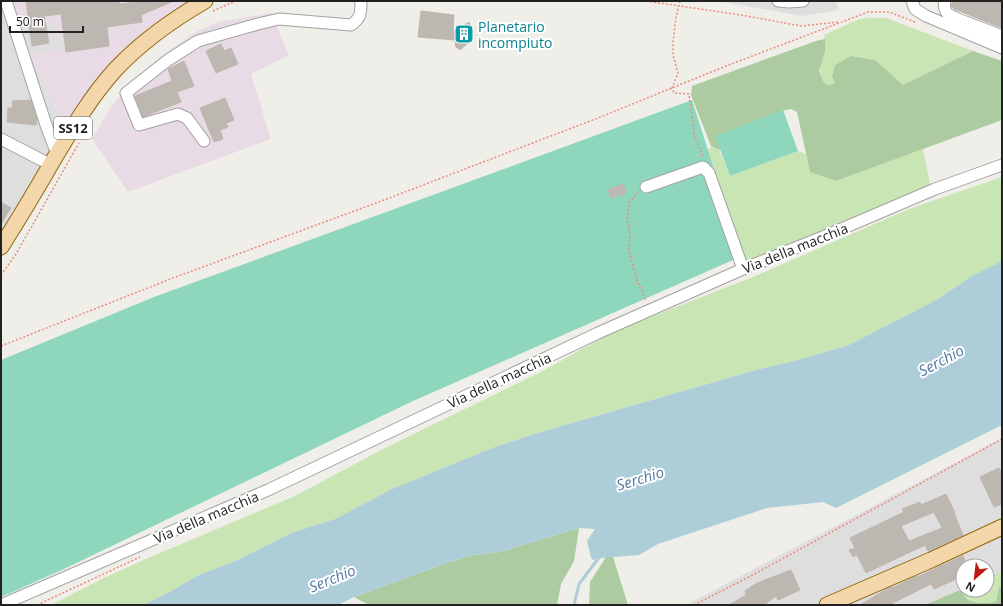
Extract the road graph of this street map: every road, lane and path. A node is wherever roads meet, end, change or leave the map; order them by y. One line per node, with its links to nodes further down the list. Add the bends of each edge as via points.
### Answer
1 (6, 1): 20 (street, via 46,125)
2 (235, 1): 11 (path)
3 (361, 1): 19 (street, via 361,14 351,25 279,19 198,41 168,60 126,93 139,124 178,114 187,118)
4 (646, 1): 10 (path)
5 (680, 1): 10 (path)
6 (778, 1): 7 (street)
7 (804, 1)
8 (912, 1): 15 (street, via 915,9 926,16)
9 (944, 1): 14 (street, via 947,12 954,17 999,35)
10 (679, 6): 12 (path, via 801,26); 16 (path, via 673,42 673,55 678,73)
11 (208, 7): 20 (main road, SS12, via 166,25 115,70 87,106)
12 (841, 22): 13 (path, via 868,12 889,12); 16 (path)
13 (916, 22)
14 (1002, 40)
15 (1002, 48)
16 (672, 88): 22 (path, via 674,93 689,94 695,138); 28 (path)
17 (1, 139): 20 (street)
18 (80, 141): 26 (path, via 16,254)
19 (204, 141)
20 (54, 159): 24 (main road, SS12)
21 (1002, 165): 25 (street, Via della macchia, via 935,189)
22 (709, 173): 23 (street, via 703,167); 25 (street)
23 (646, 187): 27 (path, via 628,203 627,218 630,234 628,250)
24 (1, 247)
25 (743, 269): 31 (street, Via della macchia, via 598,333 268,490)
26 (1, 275)
27 (645, 299)
28 (1, 346)
29 (1002, 439): 32 (path)
30 (1002, 527): 33 (main road)
31 (1, 605)
32 (694, 605)
33 (827, 605)

